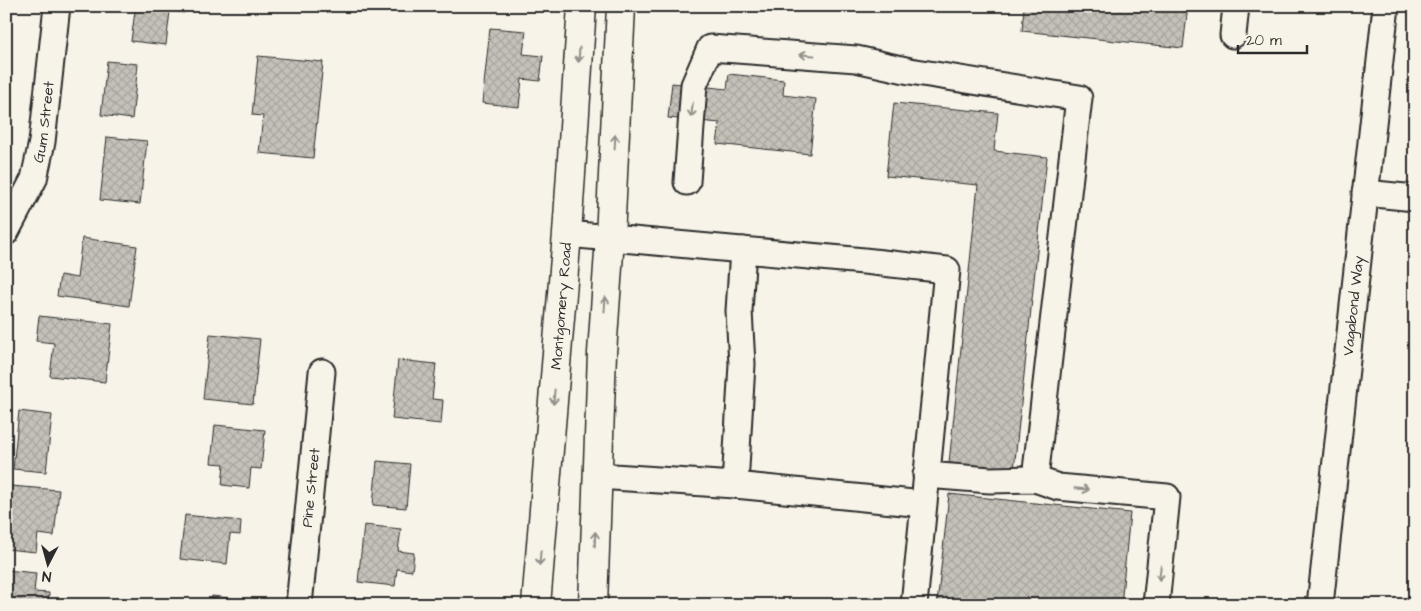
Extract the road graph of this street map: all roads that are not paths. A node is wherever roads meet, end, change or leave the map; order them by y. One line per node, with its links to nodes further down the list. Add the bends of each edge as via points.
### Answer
1 (57, 6): 10 (street, Gum Street, via 42,142 34,179)
2 (582, 6): 11 (main road, Montgomery Road, one-way to 11)
3 (621, 6): 12 (main road, one-way to 3)
4 (1236, 6): 6 (street)
5 (1386, 6): 8 (street, Vagabond Way)
6 (1232, 35)
7 (687, 182): 17 (street, one-way to 7, via 1079,98 910,71 856,59 710,48 694,85)
8 (1365, 193): 9 (street); 25 (street, Vagabond Way)
9 (1415, 198)
10 (6, 232)
11 (567, 234): 12 (street); 21 (main road, Montgomery Road, one-way to 21)
12 (610, 238): 13 (street); 16 (main road, one-way to 12)
13 (743, 250): 15 (street, via 947,270); 18 (street, via 739,311 742,364)
14 (322, 372): 20 (street, Pine Street)
15 (926, 475): 17 (street, via 990,480); 19 (street)
16 (598, 476): 18 (street); 22 (main road, one-way to 16)
17 (1034, 479): 24 (street, one-way to 24, via 1058,487 1167,497)
18 (734, 485): 19 (street)
19 (923, 504): 23 (street)
20 (299, 605)
21 (536, 605)
22 (593, 605)
23 (914, 605)
24 (1156, 605)
25 (1320, 605)

